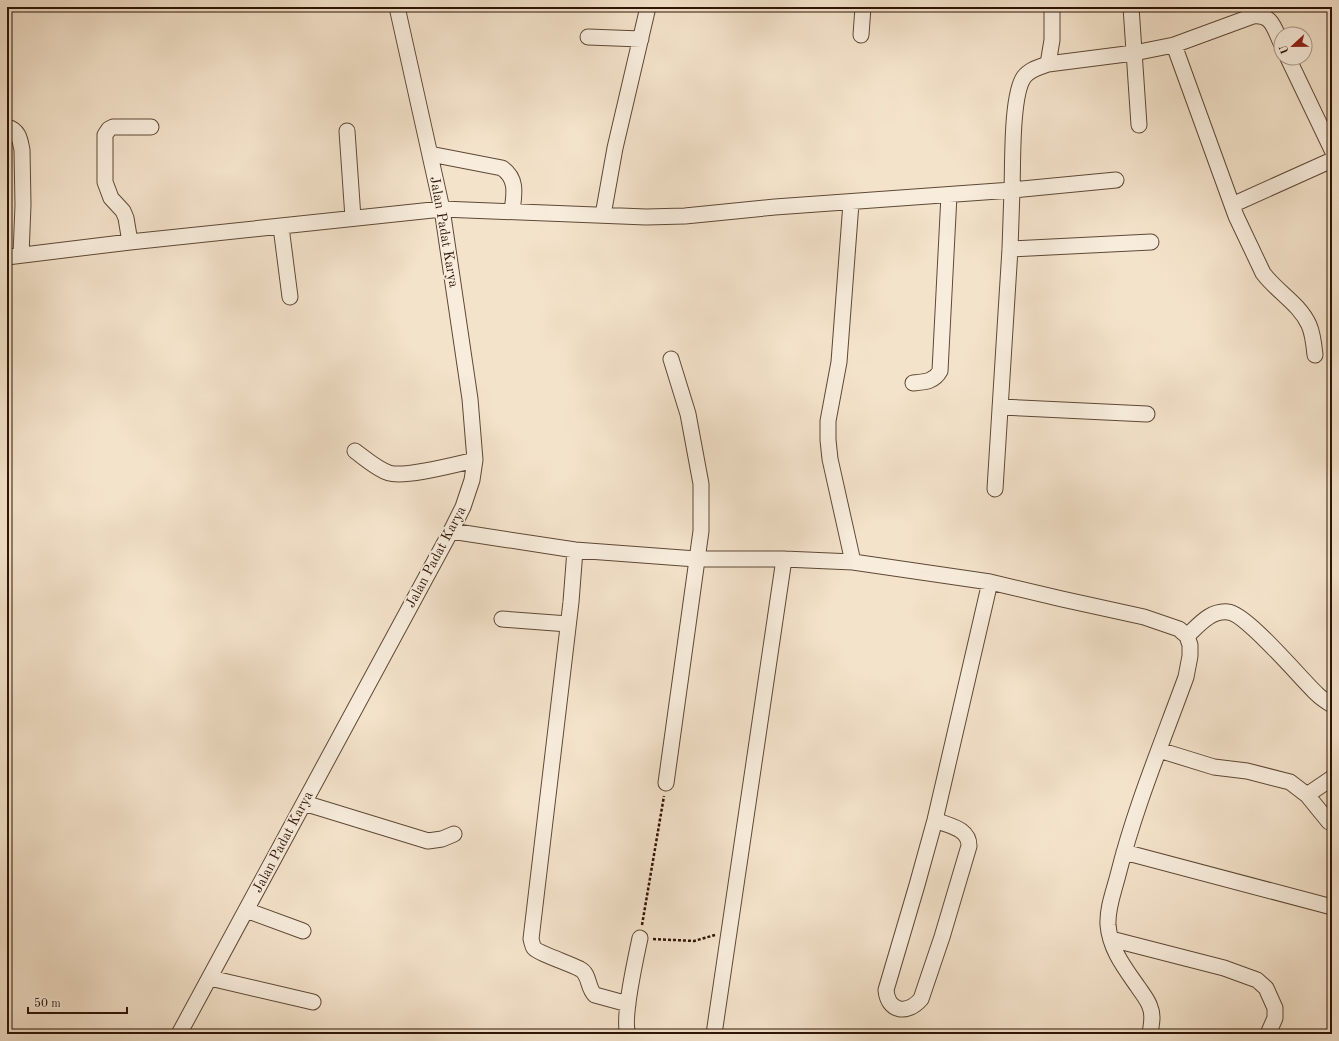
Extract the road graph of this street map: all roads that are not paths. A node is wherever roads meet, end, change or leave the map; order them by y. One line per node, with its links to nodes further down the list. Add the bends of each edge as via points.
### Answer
1 (397, 7): 19 (street, Jalan Padat Karya)
2 (648, 7): 9 (street)
3 (864, 7): 7 (street)
4 (1052, 7): 12 (street, via 1052,40)
5 (1131, 7): 11 (street)
6 (1273, 26): 10 (street, via 1264,17 1253,16)
7 (861, 35)
8 (588, 37): 9 (street)
9 (641, 39): 28 (street, via 615,148)
10 (1174, 45): 11 (street); 25 (street)
11 (1134, 53): 12 (street); 14 (street)
12 (1048, 64): 22 (street, via 1034,68 1019,86)
13 (1292, 66): 18 (street)
14 (1139, 125)
15 (7, 127): 34 (street, via 17,132 22,150 23,205)
16 (151, 127): 31 (street, via 113,127 105,135 107,191 123,211)
17 (347, 131): 29 (street)
18 (1332, 150)
19 (430, 154): 26 (street, Jalan Padat Karya); 27 (street, via 502,168 514,184)
20 (1332, 160): 25 (street)
21 (1116, 180): 22 (street)
22 (1012, 190): 23 (street); 33 (street)
23 (949, 195): 24 (street); 38 (street, via 940,371 930,381)
24 (851, 202): 28 (street, via 685,216); 48 (street, via 839,362 828,420 828,440)
25 (1232, 205): 36 (street, via 1263,274 1306,319 1312,332)
26 (442, 209): 27 (street); 29 (street); 42 (street, Jalan Padat Karya, via 470,399)
27 (512, 211): 28 (street)
28 (603, 215)
29 (353, 218): 30 (street)
30 (281, 226): 31 (street); 35 (street)
31 (130, 242): 34 (street)
32 (1151, 242): 33 (street)
33 (1010, 248): 39 (street)
34 (14, 256)
35 (290, 297)
36 (1315, 356)
37 (671, 359): 46 (street, via 688,414 701,484 701,531)
38 (913, 383)
39 (1000, 407): 40 (street); 43 (street)
40 (1148, 414)
41 (356, 451): 42 (street, via 382,471 391,474 420,472)
42 (475, 460): 44 (street, Jalan Padat Karya, via 472,480 463,507)
43 (995, 489)
44 (451, 531): 45 (street); 58 (street, Jalan Padat Karya)
45 (575, 550): 46 (street); 51 (street)
46 (696, 559): 47 (street); 56 (street)
47 (784, 559): 48 (street); 73 (street)
48 (853, 562): 49 (street)
49 (990, 582): 52 (street, via 1144,617 1179,629); 59 (street)
50 (502, 619): 51 (street)
51 (568, 624): 70 (street, via 531,939 534,948 540,952 582,970 595,995)
52 (1187, 636): 53 (street, via 1212,615 1228,612 1235,614 1262,637 1318,696); 54 (street, via 1190,656 1186,677)
53 (1332, 705)
54 (1159, 750): 57 (street, via 1214,767 1247,771 1290,782); 62 (street)
55 (1332, 778): 57 (street)
56 (666, 784)
57 (1307, 795): 60 (street)
58 (304, 803): 61 (street, via 428,841); 64 (street, Jalan Padat Karya)
59 (935, 820): 59 (street, via 886,990 891,1004 897,1009 904,1010 917,1004 921,999 969,846 968,838 963,831)
60 (1329, 822)
61 (454, 834)
62 (1124, 852): 63 (street); 67 (street, via 1109,910)
63 (1332, 907)
64 (246, 910): 65 (street); 68 (street, Jalan Padat Karya)
65 (303, 931)
66 (640, 938): 70 (street)
67 (1111, 939): 74 (street, via 1116,954 1151,1008); 75 (street, via 1224,968 1257,980 1266,988 1275,1008)
68 (210, 978): 69 (street); 71 (street, Jalan Padat Karya)
69 (313, 1002)
70 (628, 1004): 72 (street)
71 (179, 1034)
72 (628, 1034)
73 (714, 1034)
74 (1150, 1034)
75 (1268, 1034)

